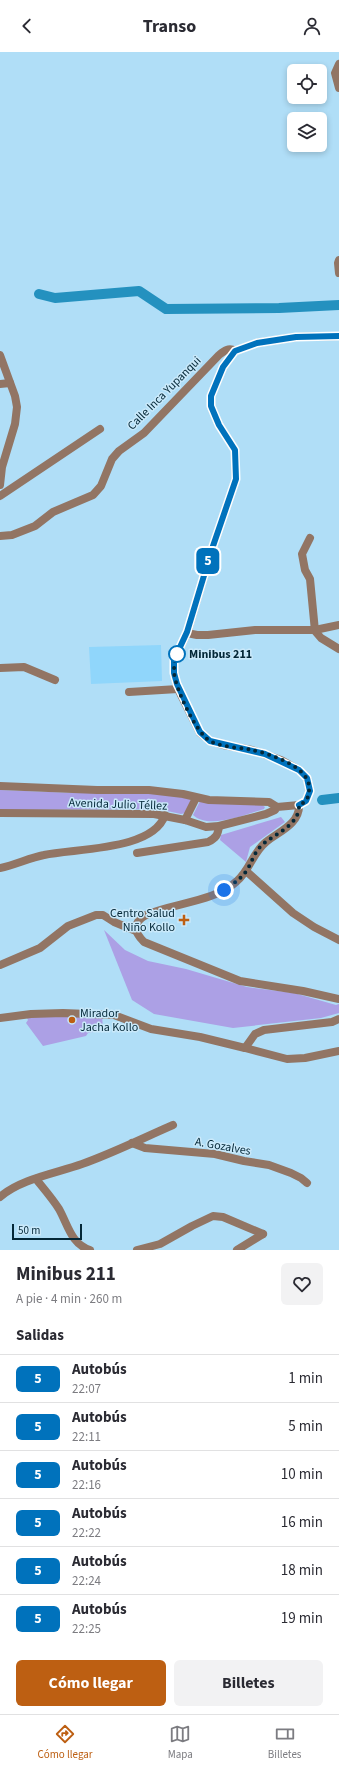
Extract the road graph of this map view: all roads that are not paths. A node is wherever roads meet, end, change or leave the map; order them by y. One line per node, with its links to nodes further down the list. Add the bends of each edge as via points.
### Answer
1 (339, 64): 2 (street, via 335,73)
2 (339, 88)
3 (339, 260): 4 (street)
4 (339, 273)
5 (339, 336): 6 (street, via 296,337 257,343)
6 (235, 351): 13 (street, Calle Inca Yupanqui, via 228,349 219,355 144,433 119,451 93,495 53,512 35,526 12,536); 17 (street, via 223,367 211,396 213,412 235,450 236,479)
7 (0, 355): 8 (street)
8 (10, 383): 9 (street); 11 (street, via 17,407)
9 (0, 384)
10 (100, 429): 12 (street)
11 (0, 484)
12 (0, 496)
13 (0, 536)
14 (310, 538): 16 (street, via 302,554 305,570 310,579)
15 (339, 625): 16 (street)
16 (315, 630): 17 (street, via 254,630 208,635); 18 (street, via 321,638)
17 (187, 632): 21 (street, via 174,660)
18 (339, 649)
19 (0, 668): 20 (street, via 24,667)
20 (55, 680)
21 (178, 689): 22 (street); 25 (street, via 200,732 210,741 265,754 299,770 307,778 310,791 306,801)
22 (129, 692)
23 (0, 786): 24 (street, Avenida Julio Téllez, via 149,790)
24 (196, 798): 26 (street, Avenida Julio Téllez, via 224,802 269,802); 29 (street)
25 (299, 805): 26 (street, Avenida Julio Téllez); 33 (street, via 296,817 261,846)
26 (277, 807): 30 (street, Avenida Julio Téllez, via 266,814)
27 (0, 813): 28 (street, Avenida Julio Téllez)
28 (165, 815): 29 (street, Avenida Julio Téllez); 32 (street, via 152,832 132,840 100,849 42,855)
29 (185, 820): 30 (street, Avenida Julio Téllez, via 206,826)
30 (219, 826): 31 (street, via 217,836 208,842)
31 (137, 853)
32 (0, 868)
33 (246, 871): 34 (street, via 236,882 202,900 146,915 139,920); 35 (street, via 293,913)
34 (136, 931): 36 (street, via 103,915 96,915 68,926 40,948); 37 (street, via 137,936 144,942 240,981)
35 (339, 940)
36 (0, 964)
37 (339, 999)
38 (0, 1018): 40 (street, via 63,1013 114,1015 151,1029)
39 (339, 1019): 40 (street, via 264,1030 255,1034)
40 (245, 1048): 41 (street, via 287,1059)
41 (339, 1052)
42 (173, 1125): 43 (street)
43 (132, 1143): 44 (street, via 82,1164); 45 (street, A. Gozalves, via 144,1148 215,1154 244,1162 269,1165 292,1173)
44 (36, 1179): 46 (street, via 13,1187); 47 (street, via 60,1211 78,1244)
45 (307, 1183)
46 (0, 1197)
47 (90, 1250)
48 (137, 1250): 49 (street, via 160,1244 213,1216 223,1217 263,1234)
49 (237, 1250)

